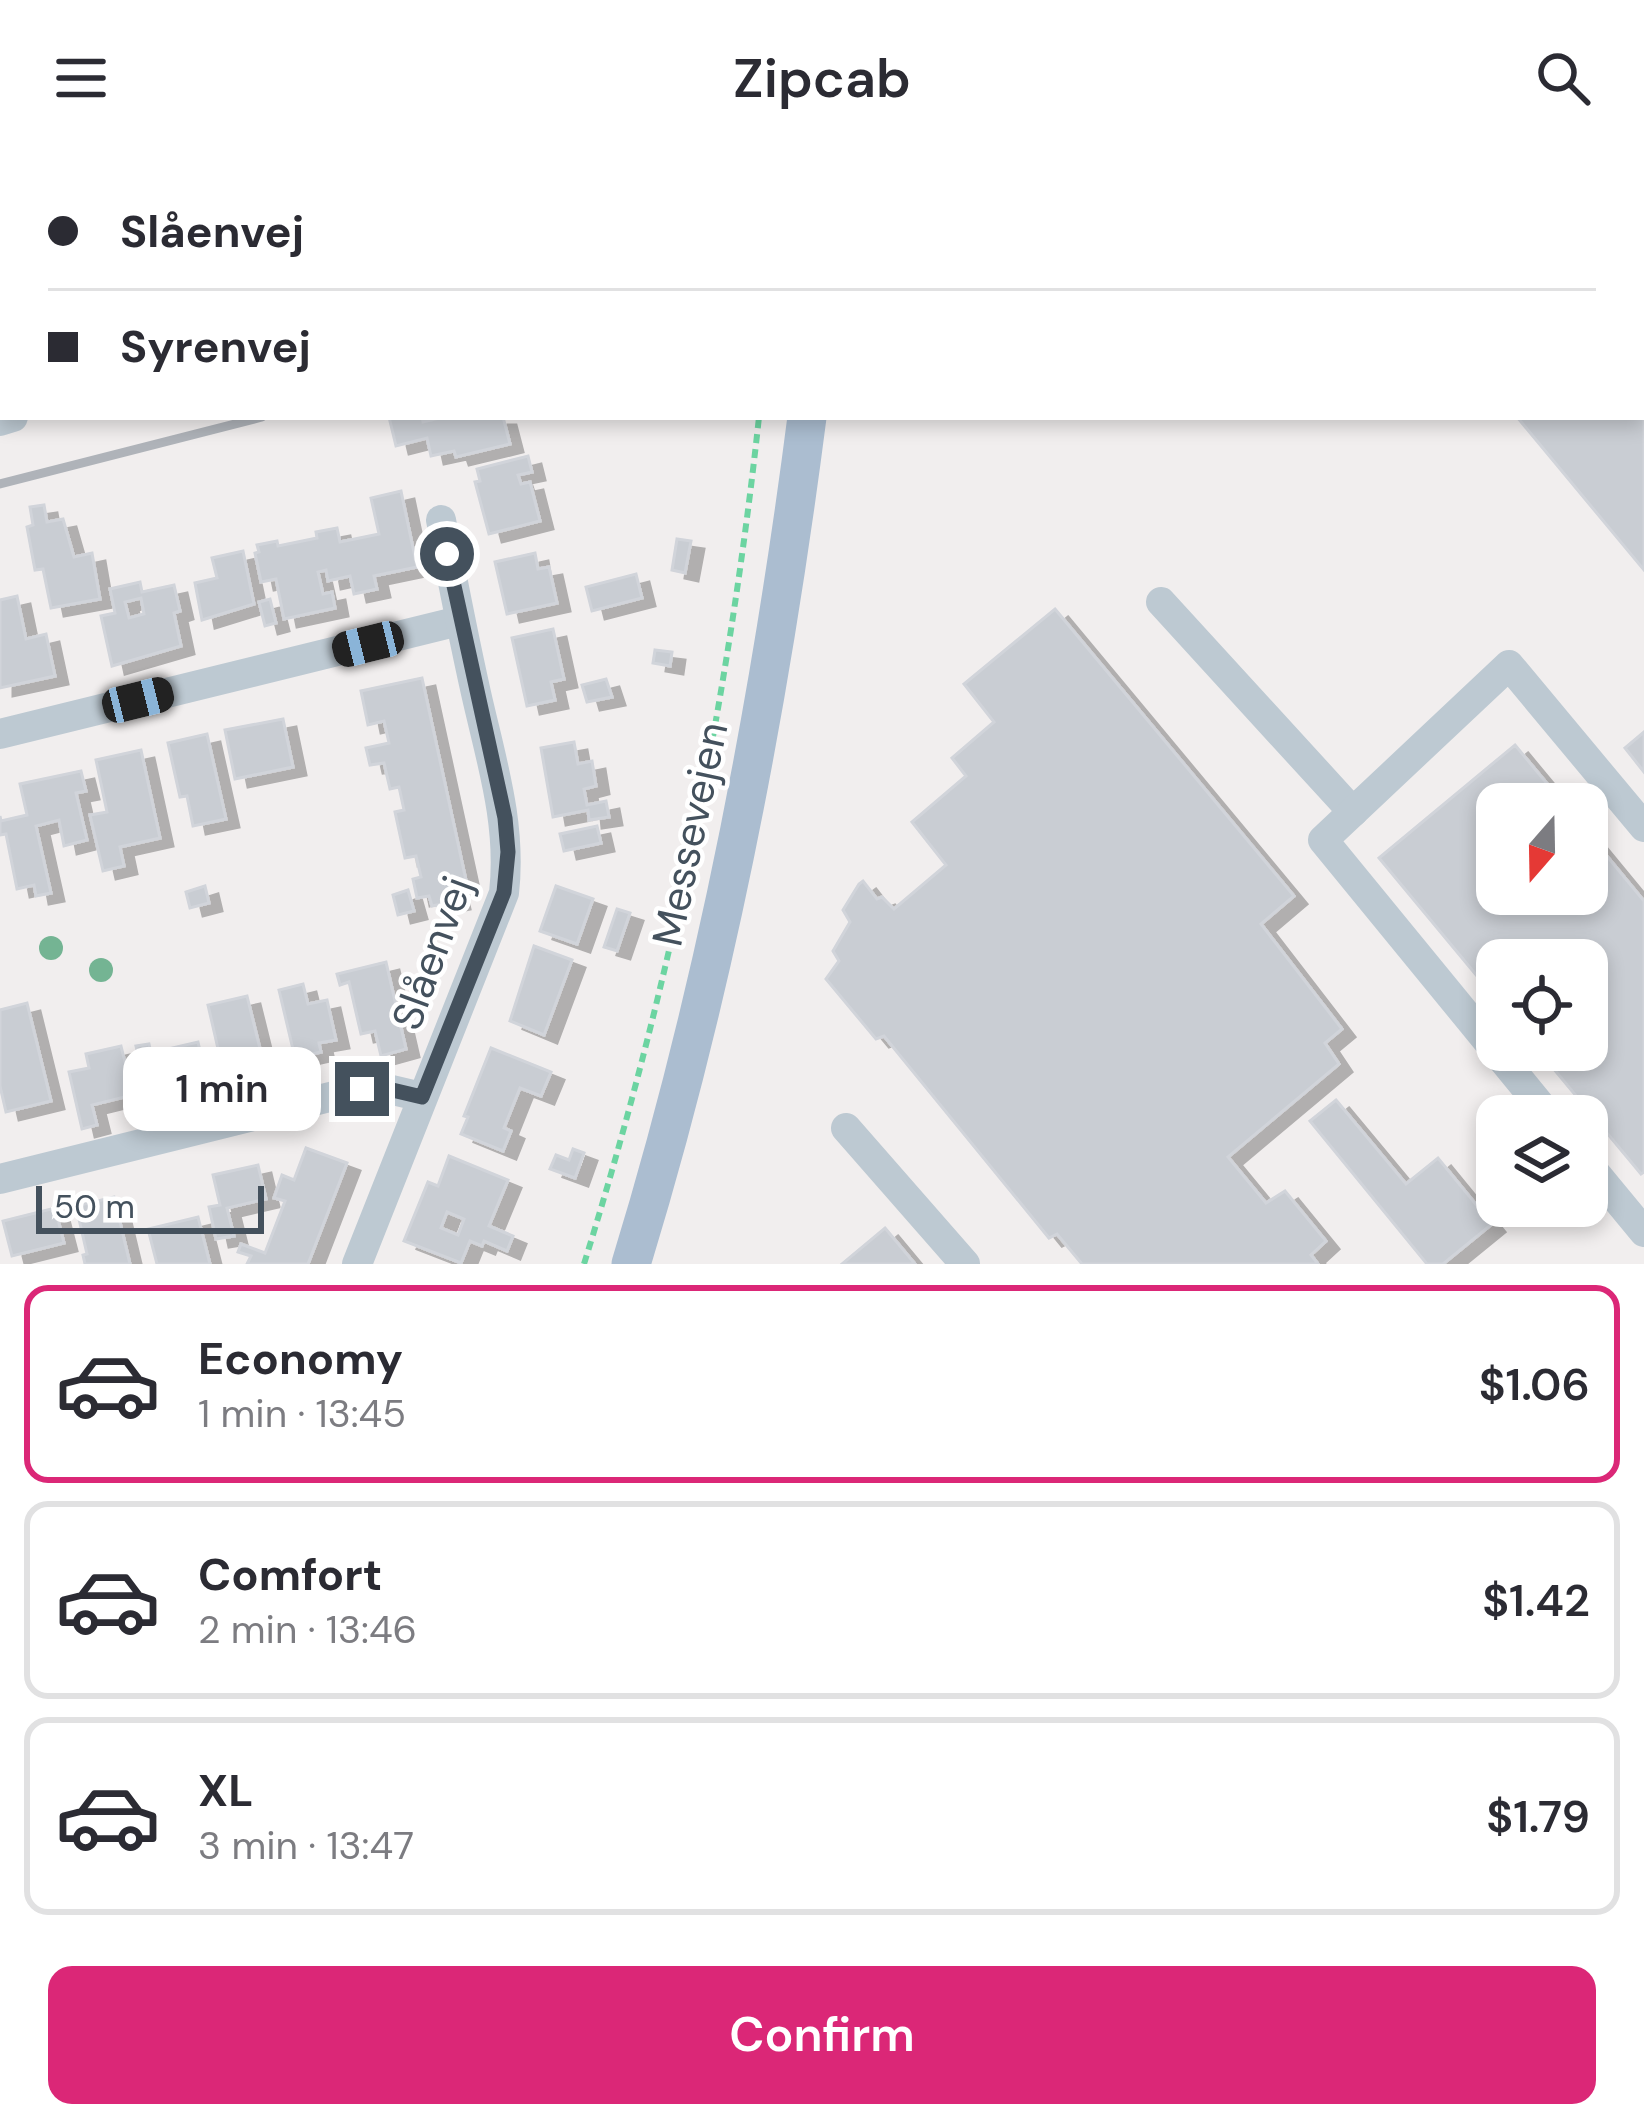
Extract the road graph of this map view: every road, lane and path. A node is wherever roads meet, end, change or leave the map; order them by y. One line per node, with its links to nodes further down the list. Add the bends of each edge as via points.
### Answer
1 (758, 420): 16 (path, via 687,870 649,1042)
2 (807, 420): 17 (main road, Messevejen, via 753,773 677,1112)
3 (441, 520): 5 (street, Slåenvej)
4 (1162, 602): 7 (street)
5 (459, 621): 6 (street); 10 (street, Slåenvej, via 508,852 504,892)
6 (0, 734)
7 (1353, 812): 8 (street, via 1509,665); 9 (street, via 1323,840)
8 (1644, 827)
9 (1532, 1095)
10 (422, 1097): 12 (street, via 362,1089); 15 (street, Slåenvej)
11 (846, 1128): 18 (street)
12 (0, 1179)
13 (1608, 1188): 14 (street)
14 (1644, 1232)
15 (357, 1264)
16 (584, 1264)
17 (631, 1264)
18 (965, 1264)

